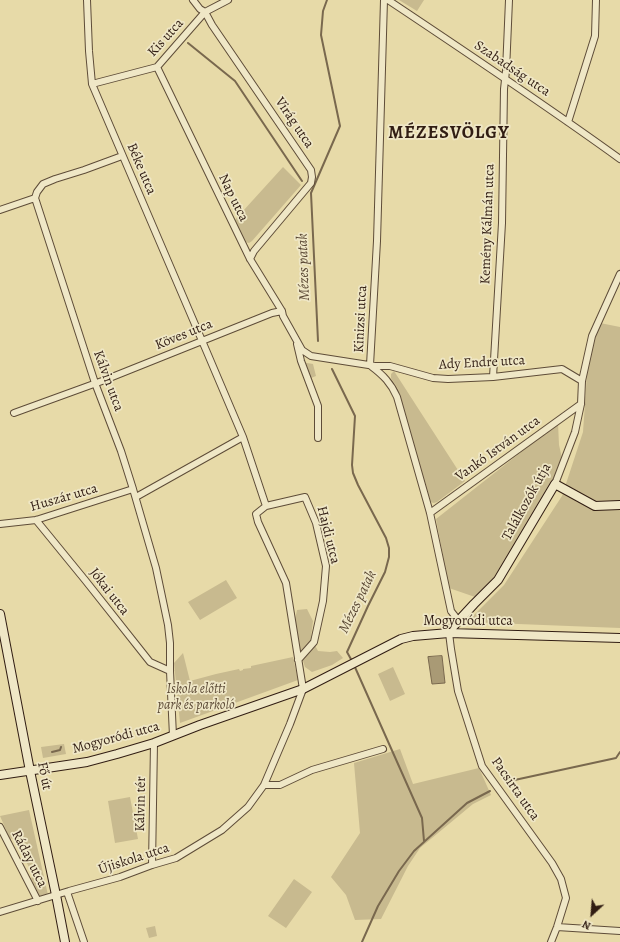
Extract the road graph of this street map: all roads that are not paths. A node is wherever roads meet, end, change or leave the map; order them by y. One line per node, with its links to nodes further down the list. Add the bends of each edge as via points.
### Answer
1 (87, 0): 11 (street, Béke utca)
2 (193, 0): 8 (street, Virág utca)
3 (228, 0): 8 (street, Kis utca)
4 (384, 0): 23 (street, Kinizsi utca, via 377,241)
5 (388, 0): 10 (street, Szabadság utca)
6 (509, 0): 10 (street, Kemény Kálmán utca)
7 (596, 0): 12 (street, via 595,36)
8 (205, 12): 9 (street, Kis utca); 17 (street, Virág utca, via 311,170 311,182)
9 (157, 67): 11 (street, Kis utca); 17 (street, Nap utca)
10 (506, 78): 12 (street, Szabadság utca); 24 (street, Kemény Kálmán utca, via 502,223)
11 (92, 84): 13 (street, Béke utca)
12 (568, 122): 14 (street, Szabadság utca)
13 (122, 156): 15 (street, via 43,184); 21 (street, Béke utca)
14 (620, 159)
15 (35, 198): 16 (street); 26 (street, Kálvin utca)
16 (0, 210)
17 (250, 259): 19 (street, Nap utca)
18 (620, 274): 25 (street, Találkozók útja, via 592,336)
19 (282, 311): 20 (street, Nap utca); 21 (street, Köves utca)
20 (294, 335): 22 (street, Nap utca, via 302,350); 30 (street, Nap utca, via 318,406)
21 (202, 340): 26 (street, Köves utca); 29 (street)
22 (311, 356): 23 (street, Ady Endre utca)
23 (370, 365): 24 (street, Ady Endre utca, via 390,366 448,380); 36 (street, Kinizsi utca, via 382,374 397,397)
24 (493, 377): 25 (street, Ady Endre utca, via 562,369)
25 (582, 381): 27 (street, Találkozók útja)
26 (95, 384): 28 (street, Köves utca); 32 (street, Kálvin utca)
27 (581, 404): 31 (street, Találkozók útja, via 575,432); 36 (street, Vankó István utca)
28 (14, 413)
29 (243, 437): 33 (street); 35 (street)
30 (318, 438)
31 (555, 484): 34 (main road, via 595,506); 40 (main road, Találkozók útja, via 498,580)
32 (133, 489): 33 (street, Kálvin utca); 37 (street, Huszár utca)
33 (136, 497): 44 (street, Kálvin utca, via 156,568 168,625)
34 (620, 505)
35 (266, 506): 43 (street, via 256,514 286,583); 43 (street, Hajdi utca, via 305,497 316,523 326,566 323,600 314,642)
36 (430, 513): 40 (street, Kinizsi utca, via 451,611)
37 (36, 520): 38 (street, Huszár utca); 44 (street, Jókai utca, via 150,662)
38 (0, 524)
39 (0, 614): 49 (main road, Fő út)
40 (458, 620): 41 (main road, Találkozók útja)
41 (449, 632): 42 (main road, Mogyoródi utca); 45 (main road, Mogyoródi utca, via 401,639); 58 (street, Pacsirta utca, via 458,691 482,766 561,879 566,898)
42 (620, 638)
43 (298, 660): 45 (street)
44 (170, 670): 46 (street)
45 (303, 689): 46 (main road, Mogyoródi utca); 51 (street, Újiskola utca)
46 (173, 736): 47 (main road, Mogyoródi utca)
47 (154, 743): 49 (main road, Mogyoródi utca, via 87,762); 53 (street, Kálvin tér)
48 (383, 749): 51 (street, via 312,770 280,785)
49 (30, 771): 50 (main road, Mogyoródi utca); 55 (main road, Fő út)
50 (0, 775)
51 (264, 785): 53 (street, Újiskola utca, via 248,807 222,830 176,858)
52 (0, 827): 56 (street, Ráday utca)
53 (152, 865): 54 (street, Újiskola utca)
54 (67, 892): 55 (street, Újiskola utca); 61 (street)
55 (56, 895): 56 (street, Újiskola utca); 60 (main road, Fő út)
56 (38, 901): 57 (street, Újiskola utca)
57 (0, 912)
58 (557, 927): 59 (street); 62 (street, Pacsirta utca)
59 (620, 931)
60 (65, 942)
61 (84, 942)
62 (551, 942)

